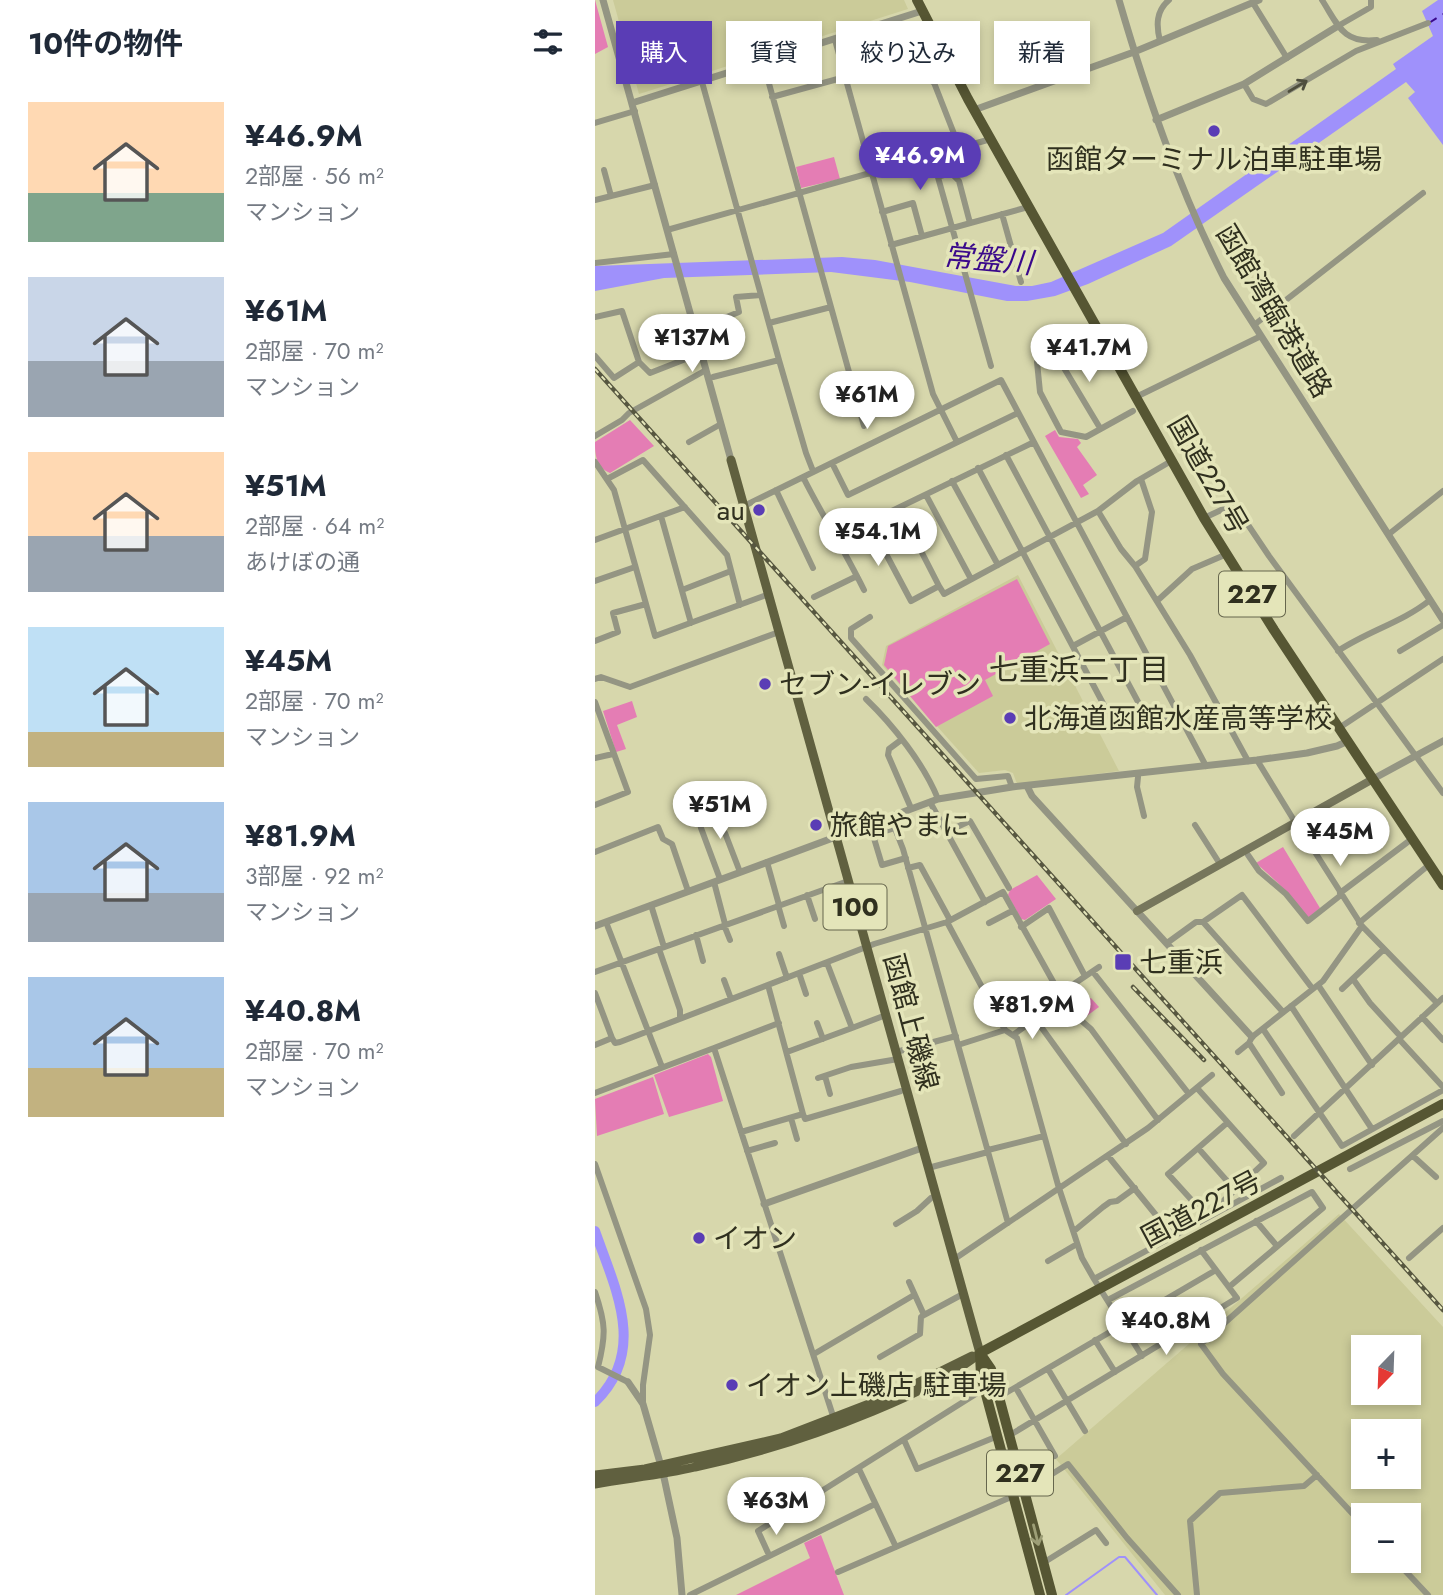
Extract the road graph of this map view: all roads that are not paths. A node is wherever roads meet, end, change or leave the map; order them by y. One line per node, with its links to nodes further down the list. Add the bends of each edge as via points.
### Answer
1 (603, 0): 26 (street)
2 (918, 0): 8 (highway, 国道227号 / 227)
3 (1119, 0): 16 (street, 函館湾臨港道路)
4 (1169, 0): 13 (street, via 1159,16)
5 (1322, 0): 10 (street)
6 (1371, 0): 10 (street, via 1371,7)
7 (1256, 1): 13 (street); 17 (street)
8 (922, 11): 12 (street); 27 (highway, 国道227号 / 227)
9 (1427, 23): 11 (street)
10 (1338, 26): 11 (street, via 1351,39); 17 (street)
11 (1385, 39): 24 (street, one-way to 11, via 1253,99 1266,104)
12 (835, 40): 14 (street); 15 (street)
13 (1160, 41): 16 (street)
14 (822, 44)
15 (836, 44)
16 (1134, 52): 27 (street); 29 (street, 函館湾臨港道路)
17 (1287, 58): 24 (street)
18 (836, 79): 25 (street)
19 (695, 84): 26 (street)
20 (703, 84): 43 (street)
21 (769, 84): 25 (street)
22 (847, 84): 35 (street)
23 (934, 84): 32 (street)
24 (1244, 84): 29 (street)
25 (772, 97): 39 (street)
26 (632, 103): 28 (street)
27 (974, 110): 31 (highway, 国道227号 / 227)
28 (635, 111): 30 (street); 37 (street)
29 (1156, 120): 58 (street, 函館湾臨港道路, via 1201,233)
30 (595, 123)
31 (991, 139): 32 (street); 42 (highway, 国道227号 / 227)
32 (960, 149): 33 (street)
33 (932, 156): 35 (street); 36 (street)
34 (604, 170): 40 (street)
35 (871, 173): 39 (street); 44 (street)
36 (938, 177): 46 (street, via 951,173 959,181); 47 (street)
37 (655, 185): 40 (street); 48 (street)
38 (1423, 193): 58 (street)
39 (800, 194): 43 (street); 55 (street)
40 (611, 196): 41 (street)
41 (595, 200)
42 (1028, 206): 45 (street); 60 (highway, 国道227号 / 227)
43 (738, 211): 48 (street); 54 (street)
44 (882, 212): 49 (street, via 913,204); 50 (street)
45 (1002, 214): 46 (street); 53 (street)
46 (970, 223): 47 (street)
47 (953, 228): 49 (street); 67 (street)
48 (667, 230): 51 (street)
49 (922, 236): 50 (street)
50 (891, 244): 71 (street)
51 (674, 257): 52 (street); 59 (street)
52 (595, 263)
53 (1021, 282)
54 (761, 295): 57 (street); 59 (street, via 736,297 739,312)
55 (831, 307): 57 (street); 75 (street)
56 (595, 317): 66 (street, via 622,311)
57 (769, 323): 65 (street)
58 (1254, 325): 61 (street, 函館湾臨港道路)
59 (695, 330): 62 (street)
60 (1099, 332): 63 (street); 70 (highway, 国道227号 / 227)
61 (1261, 336): 70 (street); 103 (street, 函館湾臨港道路)
62 (701, 353): 66 (street, via 650,373); 68 (street)
63 (1055, 353): 76 (street); 76 (street, via 1037,362 1040,393 1061,432 1086,437)
64 (595, 356): 66 (street, via 614,378)
65 (779, 360): 69 (street); 87 (street)
66 (639, 362)
67 (991, 366)
68 (706, 370): 74 (street); 77 (street)
69 (713, 377)
70 (1136, 397): 83 (highway, 国道227号 / 227)
71 (941, 410): 73 (street, via 1001,380); 79 (street); 85 (street)
72 (1133, 411): 76 (street)
73 (1018, 412): 79 (street); 80 (street)
74 (721, 424): 78 (street); 82 (street)
75 (864, 426)
76 (1100, 428)
77 (595, 436)
78 (689, 442)
79 (957, 442): 85 (street, via 848,495)
80 (1034, 442): 81 (street); 101 (street)
81 (1006, 455): 86 (street); 104 (street)
82 (731, 460): 95 (main road, 函館上磯線 / 100)
83 (1173, 460): 90 (street); 100 (highway, 国道227号 / 227)
84 (595, 462): 89 (street)
85 (832, 463): 87 (street)
86 (978, 468): 91 (street); 106 (street)
87 (813, 471): 88 (street)
88 (803, 477): 92 (street); 113 (street)
89 (607, 479): 96 (street, via 643,460); 102 (street)
90 (1141, 479): 98 (street); 109 (street, via 1153,512 1146,559)
91 (953, 481): 94 (street); 108 (street)
92 (776, 490): 95 (street); 111 (street)
93 (1443, 491): 103 (street)
94 (926, 495): 97 (street); 114 (street)
95 (744, 506): 119 (main road, 函館上磯線 / 100)
96 (685, 507): 99 (street); 112 (street, via 727,555)
97 (899, 508): 116 (street); 116 (street, via 869,522 911,601)
98 (1098, 511): 101 (street); 109 (street)
99 (661, 516): 102 (street); 117 (street)
100 (1204, 518): 107 (highway, 国道227号 / 227); 133 (street, via 1234,504)
101 (1077, 522): 104 (street); 126 (street)
102 (625, 529): 105 (street); 110 (street)
103 (1389, 534): 121 (street, 函館湾臨港道路)
104 (1050, 537): 106 (street); 129 (street)
105 (595, 540)
106 (1023, 552): 108 (street); 132 (street)
107 (1227, 554): 122 (street, via 1192,569); 143 (highway, 国道227号 / 227)
108 (998, 565): 114 (street)
109 (1136, 566): 122 (street)
110 (635, 567): 115 (street); 123 (street)
111 (813, 568)
112 (731, 570): 117 (street); 124 (street)
113 (857, 576): 118 (street); 120 (street)
114 (971, 579): 116 (street, via 944,594)
115 (595, 581)
116 (939, 586)
117 (681, 590): 128 (street)
118 (865, 590)
119 (769, 594): 124 (street); 130 (main road, 函館上磯線 / 100)
120 (814, 597)
121 (1430, 600): 127 (street, 函館湾臨港道路); 133 (street, via 1416,612)
122 (1157, 601): 151 (street)
123 (646, 604): 128 (street, via 655,636); 131 (street, via 613,613 618,632)
124 (740, 604): 128 (street)
125 (870, 617): 156 (street, via 851,629 851,638 976,779 1009,776)
126 (1127, 617): 129 (street); 141 (street)
127 (1443, 622): 134 (street)
128 (691, 623)
129 (1100, 631): 132 (street); 142 (street)
130 (779, 632): 136 (street, via 630,687); 169 (main road, 函館上磯線 / 100)
131 (595, 641)
132 (1073, 646): 142 (street, via 1114,724)
133 (1338, 651): 139 (street)
134 (1400, 651)
135 (1443, 659): 139 (street)
136 (595, 679)
137 (866, 699): 144 (street)
138 (595, 702): 140 (street)
139 (1376, 704): 143 (street); 148 (street)
140 (597, 715): 147 (street)
141 (1179, 715): 142 (street); 152 (street)
142 (1146, 720)
143 (1339, 727): 145 (highway, 国道227号 / 227)
144 (901, 740): 158 (street, via 929,778); 160 (street, via 888,755)
145 (1348, 741): 150 (street); 154 (highway, 国道227号 / 227)
146 (1443, 741): 148 (street)
147 (613, 754): 149 (street); 159 (street, via 628,792)
148 (1415, 756): 154 (street); 157 (street)
149 (595, 758)
150 (1258, 760): 151 (street); 164 (street)
151 (1248, 761): 152 (street)
152 (1206, 766): 155 (street)
153 (1138, 777): 163 (street)
154 (1373, 779): 164 (main road); 170 (highway, 国道227号 / 227)
155 (1027, 786): 156 (street); 190 (street)
156 (1012, 788): 158 (street)
157 (1443, 793)
158 (934, 801): 160 (street); 167 (street)
159 (595, 804)
160 (911, 808): 162 (street)
161 (698, 809): 179 (street)
162 (890, 816): 166 (street); 169 (street)
163 (1144, 816)
164 (1297, 824): 175 (main road); 184 (street)
165 (1195, 825): 175 (street)
166 (895, 828): 173 (street); 173 (street, via 873,835 882,865)
167 (946, 832): 182 (street, via 970,821); 186 (street)
168 (725, 833): 178 (street)
169 (836, 837): 174 (street); 180 (main road, 函館上磯線 / 100)
170 (1413, 838): 176 (highway, 国道227号 / 227); 184 (street)
171 (595, 852): 183 (street, via 658,827 663,839 672,844)
172 (1248, 855): 184 (street, via 1308,921)
173 (906, 858): 177 (street)
174 (767, 862): 178 (street); 188 (street)
175 (1220, 864): 190 (main road)
176 (1430, 864): 181 (highway, 国道227号 / 227); 196 (street)
177 (908, 868): 192 (street, via 920,865); 201 (street)
178 (740, 872): 179 (street)
179 (717, 881): 183 (street); 197 (street)
180 (848, 881): 185 (street); 205 (main road, 函館上磯線 / 100)
181 (1443, 885)
182 (1009, 888)
183 (688, 891): 187 (street)
184 (1340, 894): 196 (street)
185 (807, 895): 188 (street); 191 (street)
186 (985, 901): 189 (street, via 1003,892); 192 (street)
187 (652, 905): 193 (street); 206 (street)
188 (778, 905): 197 (street); 199 (street)
189 (1012, 911): 195 (street); 200 (street)
190 (1137, 911): 204 (street)
191 (815, 919)
192 (948, 921): 201 (street); 238 (street)
193 (605, 922): 198 (street); 210 (street)
194 (1203, 922): 204 (street, via 1196,922); 219 (street, via 1242,895); 228 (street)
195 (989, 923)
196 (1361, 924): 207 (street); 219 (street, via 1327,977)
197 (725, 925): 202 (street); 203 (street)
198 (595, 926)
199 (784, 926)
200 (1021, 928): 214 (street, via 1049,908); 223 (street)
201 (925, 929): 205 (street); 240 (street)
202 (696, 935): 206 (street); 209 (street)
203 (730, 940)
204 (1167, 943): 244 (street)
205 (867, 947): 211 (street); 229 (main road, 函館上磯線 / 100)
206 (661, 948): 210 (street); 231 (street)
207 (1383, 950): 216 (street); 225 (street)
208 (779, 954): 215 (street)
209 (703, 961)
210 (621, 962): 212 (street); 237 (street)
211 (827, 963): 213 (street); 235 (street)
212 (595, 972)
213 (799, 973): 215 (street); 222 (street)
214 (1085, 976): 223 (street); 262 (street, via 1096,970)
215 (787, 978): 218 (street)
216 (1353, 979): 220 (street); 242 (street)
217 (724, 980): 224 (street)
218 (768, 985): 224 (street); 233 (street)
219 (1315, 987): 226 (street); 252 (street)
220 (1342, 989)
221 (595, 993): 227 (street)
222 (806, 994)
223 (1059, 994): 232 (street, via 1031,1013); 267 (street, via 1091,1029)
224 (731, 999): 231 (street)
225 (1440, 1000): 230 (street)
226 (1291, 1006): 228 (street); 256 (street)
227 (598, 1007): 241 (street)
228 (1283, 1012): 236 (street)
229 (886, 1015): 235 (street); 251 (main road, 函館上磯線 / 100)
230 (1422, 1017): 242 (street); 245 (street)
231 (680, 1018): 237 (street)
232 (1035, 1019): 239 (street); 277 (street)
233 (779, 1023): 248 (street); 249 (street)
234 (817, 1023): 243 (street)
235 (852, 1028): 243 (street)
236 (1263, 1028): 244 (street); 264 (street)
237 (648, 1030): 241 (street, via 615,1043); 253 (street)
238 (1005, 1030): 239 (street); 247 (street)
239 (1013, 1035): 273 (street)
240 (956, 1036): 247 (street); 251 (street)
241 (613, 1038): 246 (street)
242 (1400, 1038): 252 (street); 257 (street)
243 (823, 1039): 249 (street)
244 (1250, 1040): 250 (street); 260 (street)
245 (1443, 1040)
246 (595, 1045)
247 (958, 1045): 281 (street)
248 (714, 1048): 253 (street); 271 (street)
249 (787, 1052): 265 (street)
250 (1238, 1052)
251 (897, 1056): 261 (street, via 821,1077); 278 (main road, 函館上磯線 / 100)
252 (1371, 1065): 256 (street)
253 (661, 1067): 259 (street)
254 (1212, 1075): 255 (street)
255 (1197, 1088): 262 (street); 269 (street)
256 (1346, 1089): 264 (street); 270 (street)
257 (1443, 1089): 270 (street)
258 (901, 1091): 265 (street, via 805,1119)
259 (595, 1093)
260 (1282, 1093)
261 (830, 1094)
262 (1189, 1094): 267 (street)
263 (1443, 1104): 312 (highway, 国道227号)
264 (1319, 1113): 270 (street, via 1342,1146); 274 (street)
265 (803, 1114): 266 (street)
266 (790, 1118): 271 (street); 275 (street)
267 (1158, 1120): 277 (street)
268 (1443, 1121): 286 (street)
269 (1227, 1123): 279 (street); 291 (street, via 1264,1163)
270 (1372, 1129)
271 (741, 1132): 280 (street)
272 (1442, 1132): 283 (street)
273 (1044, 1136): 281 (street); 290 (street)
274 (1294, 1136)
275 (797, 1139)
276 (775, 1143): 280 (street)
277 (1126, 1144): 282 (street)
278 (922, 1148): 285 (main road, 函館上磯線 / 100); 293 (street)
279 (1198, 1149): 291 (street); 295 (street, via 1168,1174)
280 (747, 1151): 293 (street)
281 (988, 1151): 285 (street); 297 (street)
282 (1108, 1156): 289 (street); 290 (street)
283 (1413, 1156): 287 (street); 342 (street, via 1202,1344 1220,1371)
284 (595, 1164): 331 (street, via 646,1308 650,1335)
285 (928, 1168): 306 (main road, 函館上磯線 / 100)
286 (1350, 1169)
287 (1437, 1177)
288 (1282, 1178): 294 (street)
289 (1135, 1188): 300 (street); 301 (street)
290 (1060, 1189): 297 (street); 300 (street)
291 (1235, 1190): 294 (street)
292 (931, 1198): 298 (street)
293 (764, 1204): 321 (street)
294 (1217, 1212): 295 (street)
295 (1207, 1217): 301 (street)
296 (1256, 1221): 303 (street); 303 (street, via 1312,1192 1323,1208); 304 (street)
297 (1008, 1223): 306 (street)
298 (896, 1224)
299 (1443, 1228): 305 (street)
300 (1074, 1231): 302 (street)
301 (1173, 1236): 309 (street)
302 (1077, 1244): 307 (street); 309 (street)
303 (1277, 1246): 311 (street)
304 (1201, 1250): 308 (street); 316 (street)
305 (1409, 1258)
306 (953, 1260): 314 (main road, 函館上磯線 / 100)
307 (1048, 1261)
308 (1216, 1270): 311 (street); 318 (street)
309 (1094, 1279): 312 (street)
310 (909, 1282): 315 (street)
311 (1229, 1287): 322 (street, via 1237,1298)
312 (1100, 1290): 316 (street); 320 (highway, 国道227号)
313 (595, 1292): 326 (street, via 604,1322 598,1367)
314 (963, 1294): 317 (street); 320 (main road, 函館上磯線 / 100)
315 (914, 1295): 317 (street); 321 (street)
316 (1108, 1300): 318 (street)
317 (924, 1315): 323 (street, via 920,1334)
318 (1123, 1324): 319 (street); 322 (street)
319 (1095, 1340): 324 (street); 325 (street)
320 (980, 1353): 329 (highway, 227, via 991,1369); 332 (main road); 336 (highway, 227); 339 (main road, via 901,1400 839,1425 778,1446)
321 (814, 1354): 332 (street)
322 (1142, 1356): 325 (street)
323 (880, 1357)
324 (1048, 1369): 327 (street); 330 (street)
325 (1115, 1373): 330 (street)
326 (628, 1382): 331 (street)
327 (1016, 1388): 329 (street); 333 (street)
328 (979, 1392): 337 (street)
329 (999, 1397): 335 (highway, 227)
330 (1067, 1401): 333 (street); 334 (street)
331 (643, 1404): 339 (street)
332 (834, 1419): 339 (main road, via 781,1438)
333 (1034, 1421): 335 (street); 338 (street)
334 (1085, 1431)
335 (1010, 1435): 344 (highway, 227)
336 (998, 1436): 337 (street, via 917,1469); 345 (highway, 227)
337 (904, 1440): 340 (street)
338 (1055, 1456)
339 (661, 1469): 341 (main road); 343 (main road); 354 (street, via 677,1538)
340 (859, 1469): 346 (street); 350 (street, via 758,1531)
341 (595, 1475)
342 (1317, 1475): 347 (street); 359 (street, via 1304,1486 1220,1493 1190,1521)
343 (595, 1484)
344 (1025, 1491): 345 (street); 351 (highway, 227, one-way to 351); 358 (street, via 1068,1464)
345 (1014, 1496): 349 (street); 356 (highway, 227)
346 (875, 1504): 349 (street); 350 (street)
347 (1351, 1512)
348 (1106, 1543): 351 (street, via 1096,1530)
349 (896, 1547): 352 (street)
350 (769, 1555): 355 (street)
351 (1043, 1563): 357 (highway, 227)
352 (838, 1572)
353 (1407, 1573): 360 (street)
354 (682, 1595)
355 (690, 1595)
356 (1040, 1595)
357 (1052, 1595)
358 (1178, 1595)
359 (1197, 1595)
360 (1428, 1595)

